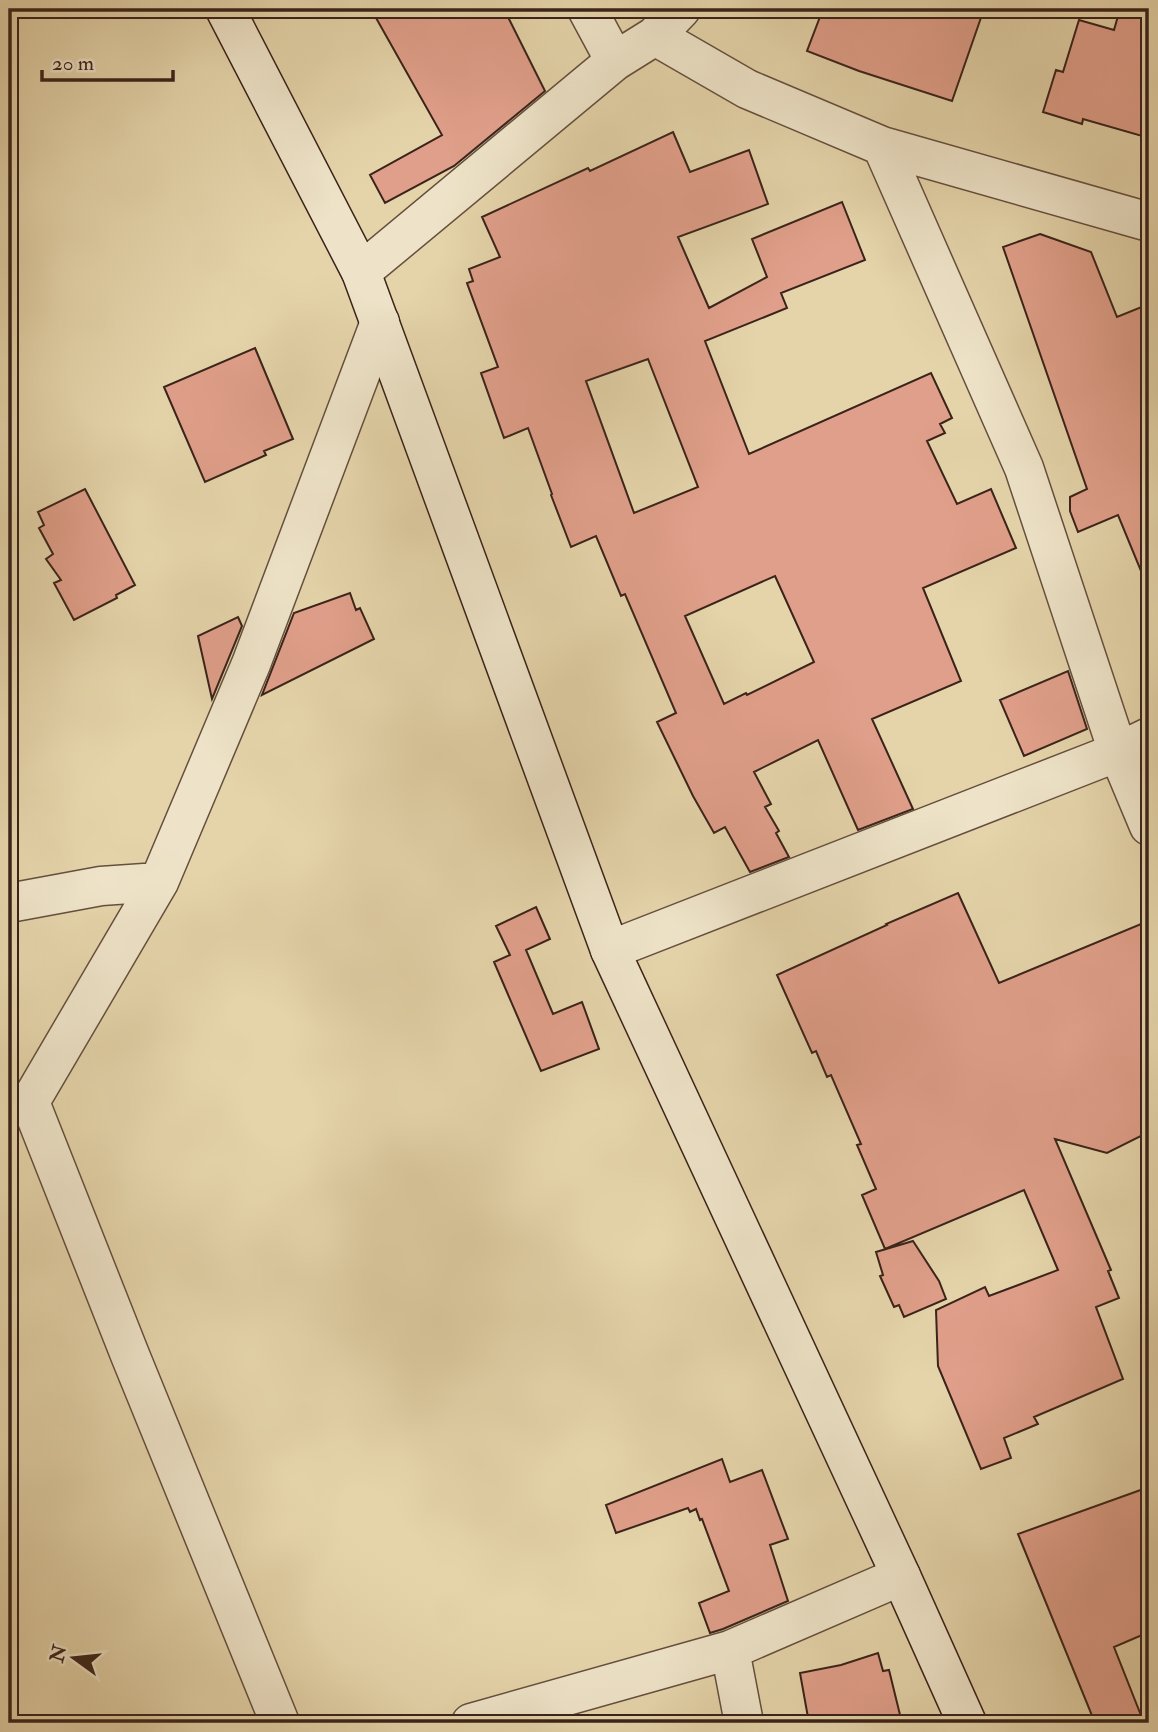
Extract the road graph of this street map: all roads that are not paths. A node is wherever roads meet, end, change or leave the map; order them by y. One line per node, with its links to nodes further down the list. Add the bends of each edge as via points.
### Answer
1 (226, 9): 8 (street)
2 (587, 9): 5 (street)
3 (681, 9): 4 (street)
4 (655, 36): 5 (street); 6 (street, via 747,89)
5 (615, 61): 8 (street)
6 (882, 146): 7 (street); 10 (street, via 1024,468)
7 (1149, 222)
8 (362, 272): 9 (street)
9 (380, 322): 12 (street, via 251,664); 14 (street)
10 (1133, 745): 11 (street); 14 (street)
11 (1149, 826)
12 (159, 882): 13 (street, via 101,886); 17 (street, via 30,1102)
13 (9, 903)
14 (610, 950): 15 (street)
15 (901, 1576): 16 (street); 20 (street)
16 (730, 1650): 18 (street); 19 (street)
17 (280, 1723)
18 (471, 1723)
19 (744, 1723)
20 (967, 1723)

